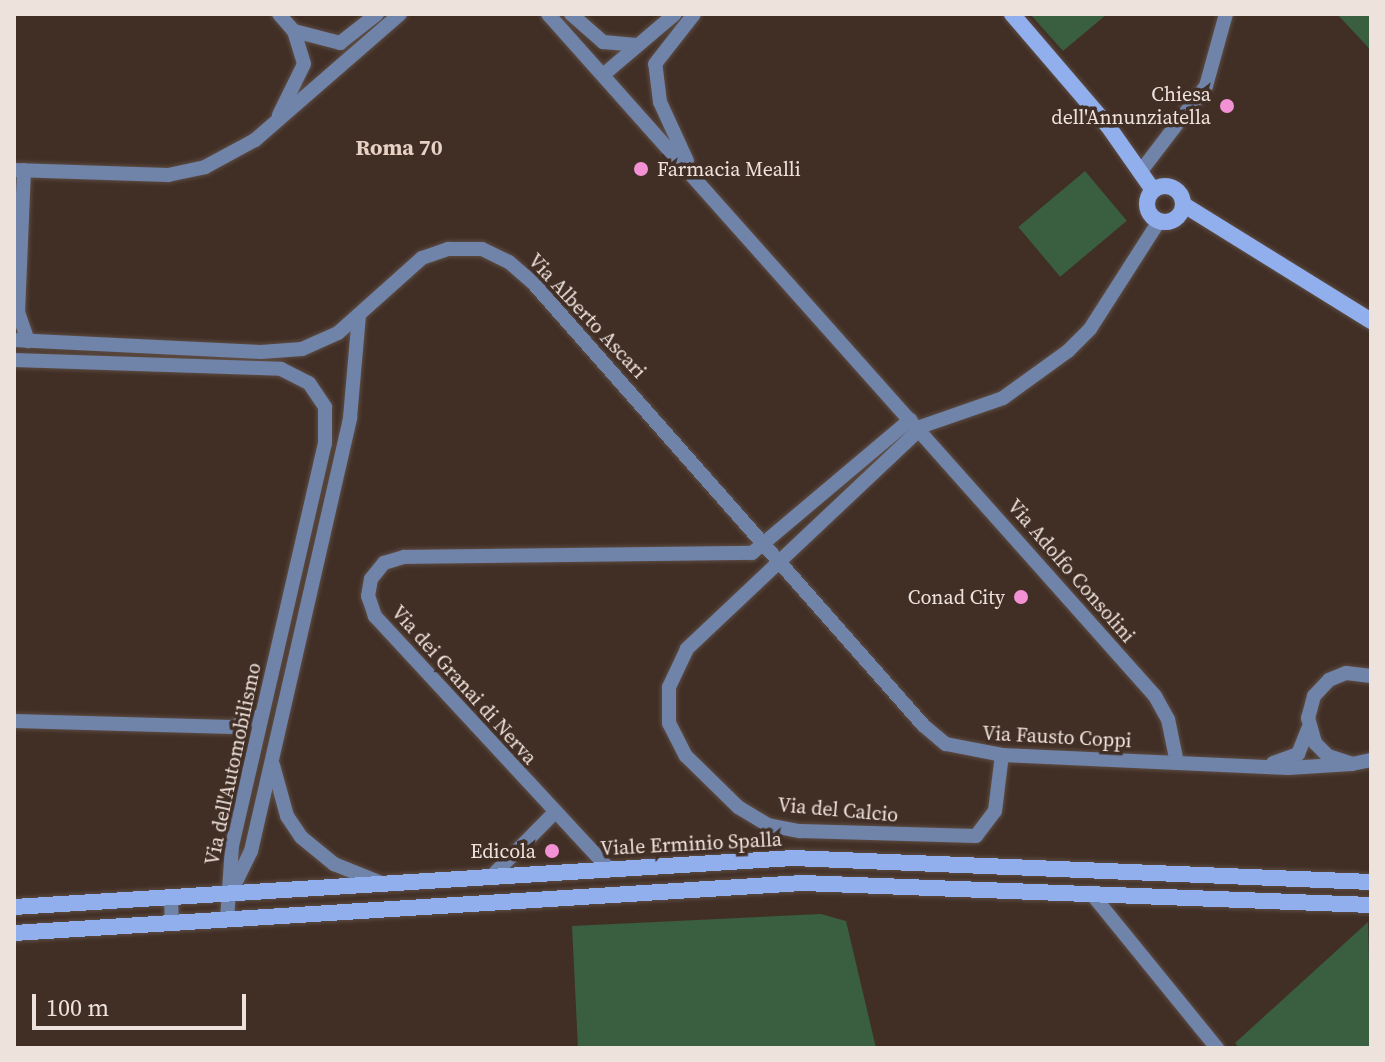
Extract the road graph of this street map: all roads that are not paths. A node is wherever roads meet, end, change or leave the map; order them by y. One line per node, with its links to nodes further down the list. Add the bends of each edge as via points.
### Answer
1 (279, 14): 10 (street)
2 (377, 14): 11 (street)
3 (400, 14): 11 (street)
4 (571, 14): 12 (street)
5 (675, 14): 13 (street)
6 (694, 14): 18 (street, via 655,64 662,106)
7 (1012, 14): 17 (main road)
8 (1226, 14): 17 (street, via 1206,86)
9 (552, 18): 12 (street); 14 (street)
10 (294, 31): 11 (street, via 335,44); 15 (street, via 303,50 303,72)
11 (366, 34): 15 (street)
12 (592, 37): 13 (street, via 618,46)
13 (636, 45): 14 (street)
14 (603, 75): 18 (street)
15 (272, 125): 16 (street, via 240,151 185,173)
16 (19, 170): 24 (street)
17 (1141, 171): 19 (main road)
18 (693, 172): 28 (street, Via Adolfo Consolini)
19 (1153, 190): 20 (main road, via 1175,189); 21 (main road, via 1148,210)
20 (1184, 205): 21 (main road, via 1173,220); 23 (main road)
21 (1159, 221): 28 (street, via 1090,329 1068,351 1003,398)
22 (359, 315): 25 (street, Via Alberto Ascari, via 333,336 297,350); 30 (street, Via dell'Automobilismo, via 352,406); 31 (street, Via Alberto Ascari, via 414,265 440,251 476,248 502,257 544,295)
23 (1371, 321)
24 (21, 340): 25 (street, Via Alberto Ascari)
25 (149, 355): 26 (street, Via Alberto Ascari); 27 (street, Via Alberto Ascari, via 290,372 314,389)
26 (14, 360)
27 (327, 420): 29 (street, Via dell'Automobilismo)
28 (915, 426): 31 (street); 34 (street); 41 (street, Via Adolfo Consolini, via 1155,696 1168,719)
29 (317, 473): 30 (street); 32 (street, Via dell'Automobilismo)
30 (337, 477): 33 (street, Via dell'Automobilismo)
31 (764, 547): 34 (street, Via Fausto Coppi); 44 (street, Via dei Granai di Nerva, via 747,553 395,558 377,569 368,596 375,616)
32 (300, 550): 33 (street); 36 (street, Via dell'Automobilismo)
33 (319, 554): 40 (street, Via dell'Automobilismo)
34 (779, 563): 39 (street, Via Fausto Coppi, via 932,733 962,750); 39 (street, Via del Calcio, via 679,662 667,712 677,743 738,807 768,825 800,831 972,837 993,818)
35 (1370, 674): 38 (street, via 1346,673 1323,684 1311,703)
36 (261, 715): 37 (street, via 232,727); 52 (street, Via dell'Automobilismo, via 232,846)
37 (14, 721)
38 (1308, 725): 42 (street, via 1323,752); 43 (street, Via Fausto Coppi, via 1305,744 1294,757)
39 (1002, 755): 41 (street, Via Fausto Coppi)
40 (272, 759): 49 (street, Via dell'Automobilismo, via 287,816 301,837 334,864); 52 (street, Via dell'Automobilismo, via 251,851)
41 (1177, 763): 43 (street, Via Fausto Coppi)
42 (1365, 764): 43 (street, Via Fausto Coppi)
43 (1245, 765)
44 (555, 812): 46 (street, Via dei Granai di Nerva); 47 (street)
45 (1072, 868): 46 (main road, Viale Erminio Spalla, via 818,858); 48 (main road, Viale Erminio Spalla); 50 (street)
46 (609, 869): 47 (main road, Viale Erminio Spalla)
47 (491, 877): 49 (main road, Viale Erminio Spalla)
48 (1371, 882)
49 (381, 883): 52 (main road, Viale Erminio Spalla)
50 (1071, 892): 51 (main road); 56 (main road, via 803,883)
51 (1091, 893): 54 (main road); 59 (street)
52 (230, 894): 53 (main road, Viale Erminio Spalla); 56 (street)
53 (171, 898): 55 (main road, Viale Erminio Spalla); 57 (street)
54 (1371, 905)
55 (14, 907)
56 (227, 919): 57 (main road)
57 (172, 923): 58 (main road)
58 (14, 933)
59 (1217, 1048)

